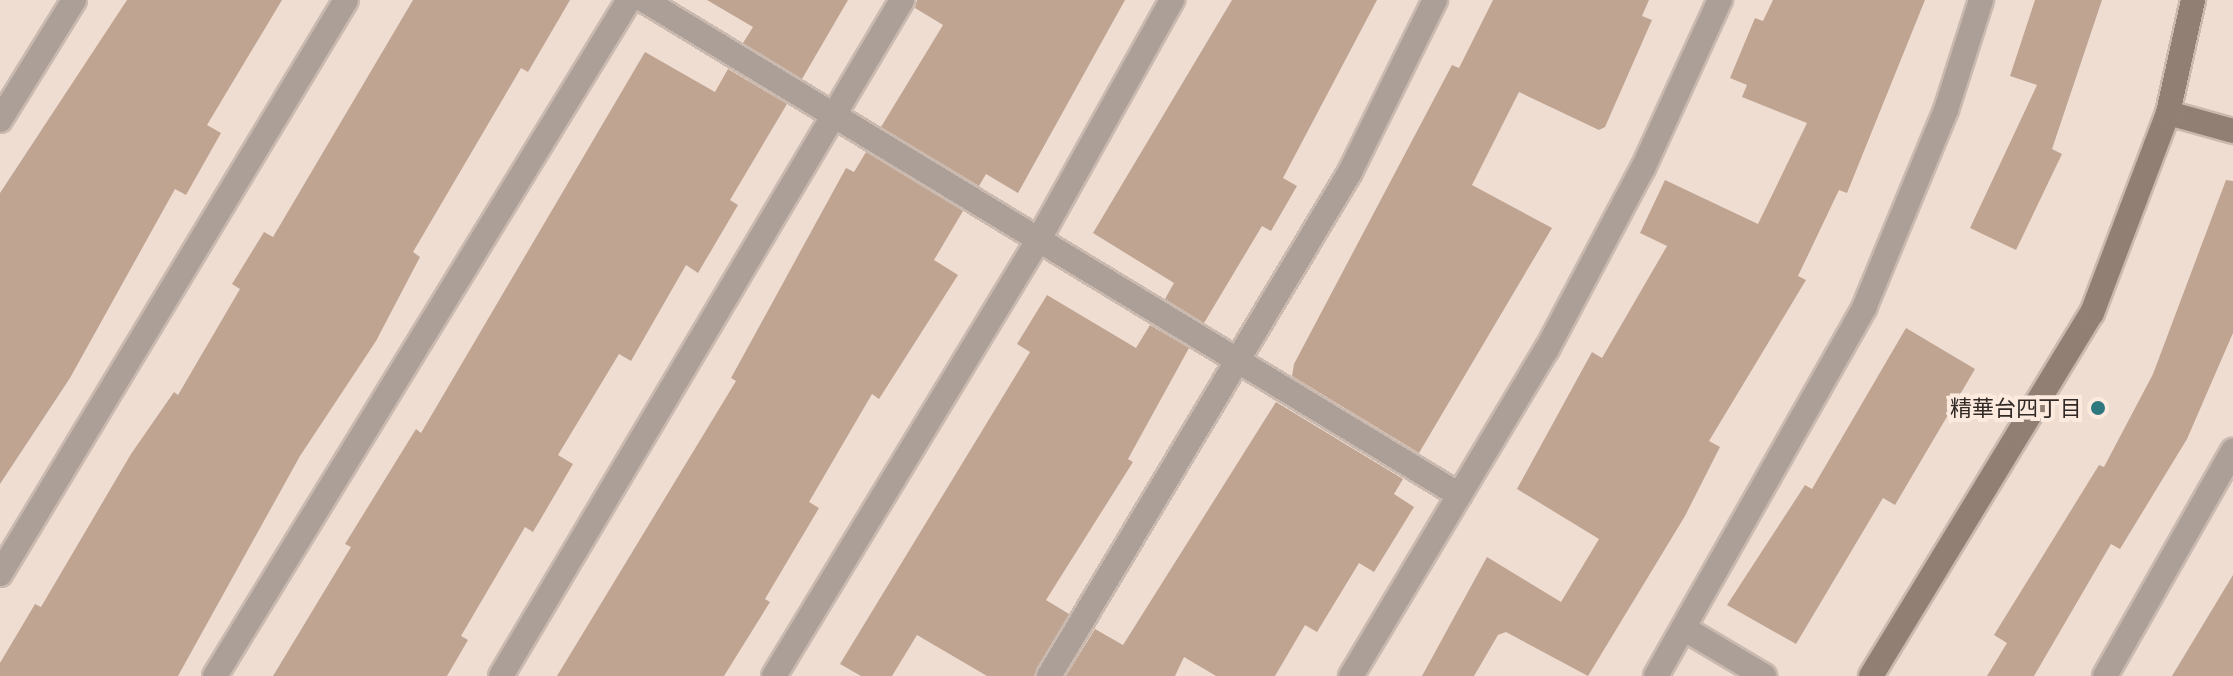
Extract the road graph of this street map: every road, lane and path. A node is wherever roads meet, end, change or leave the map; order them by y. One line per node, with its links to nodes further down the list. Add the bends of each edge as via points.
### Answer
1 (74, 0): 13 (street)
2 (346, 0): 19 (street)
3 (629, 0): 21 (street)
4 (644, 0): 12 (street)
5 (902, 0): 12 (street)
6 (1172, 0): 15 (street)
7 (1435, 0): 16 (street, via 1350,172)
8 (1720, 0): 18 (street, via 1643,168)
9 (1981, 0): 20 (street, via 1941,124 1864,308)
10 (2193, 0): 11 (street)
11 (2168, 113): 14 (street); 28 (street, via 2092,313)
12 (833, 115): 15 (street); 22 (street)
13 (0, 120)
14 (2233, 131)
15 (1039, 239): 16 (street); 23 (street)
16 (1239, 360): 18 (street); 24 (street)
17 (2233, 451): 29 (street)
18 (1459, 495): 25 (street)
19 (0, 574)
20 (1685, 629): 26 (street); 27 (street)
21 (215, 676)
22 (501, 676)
23 (774, 676)
24 (1049, 676)
25 (1351, 676)
26 (1656, 676)
27 (1764, 676)
28 (1871, 676)
29 (2105, 676)

